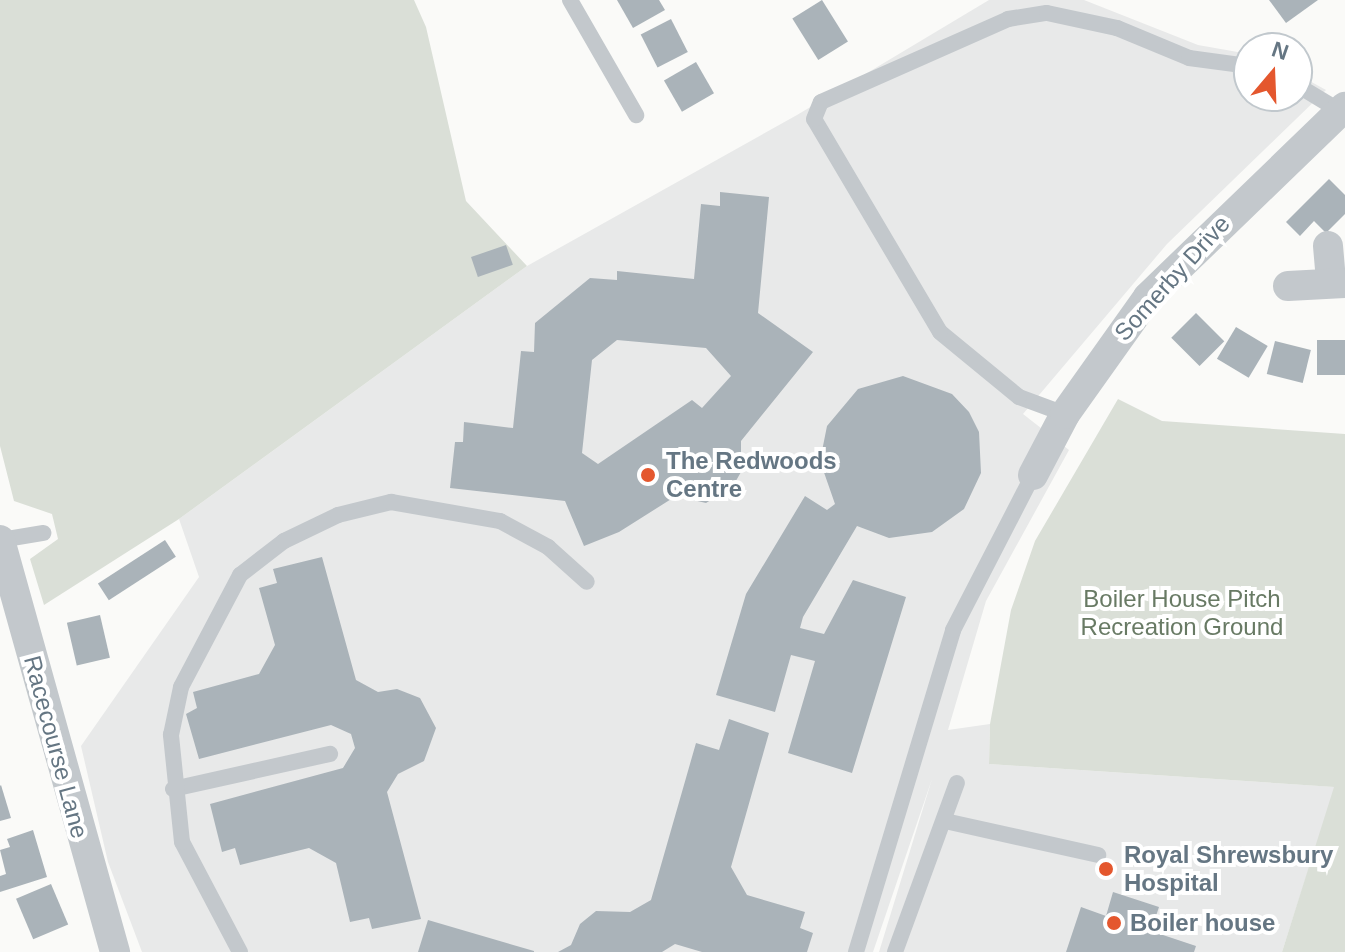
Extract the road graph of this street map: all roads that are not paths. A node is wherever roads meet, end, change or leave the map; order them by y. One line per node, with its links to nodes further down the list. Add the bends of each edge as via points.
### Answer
1 (570, 0): 5 (lane)
2 (1233, 64): 9 (lane, via 1189,58 1117,28 1047,13 1008,19 821,102 814,119 940,332 1019,397)
3 (1313, 93): 4 (lane)
4 (1343, 109): 9 (street, Somerby Drive, via 1148,297)
5 (636, 115)
6 (1328, 246): 7 (street)
7 (1338, 282): 8 (street)
8 (1288, 286)
9 (1065, 414): 10 (street, Somerby Drive)
10 (1033, 475): 21 (lane, via 953,630)
11 (43, 533): 12 (lane)
12 (0, 540): 19 (street, Racecourse Lane)
13 (587, 582): 16 (lane, via 548,547 500,521 391,502 338,515 284,541 240,575 204,636 171,735)
14 (330, 754): 16 (lane)
15 (957, 783): 17 (lane)
16 (173, 789): 20 (lane, via 182,842)
17 (945, 821): 18 (lane); 22 (lane)
18 (1098, 855)
19 (115, 952)
20 (240, 952)
21 (856, 952)
22 (895, 952)

